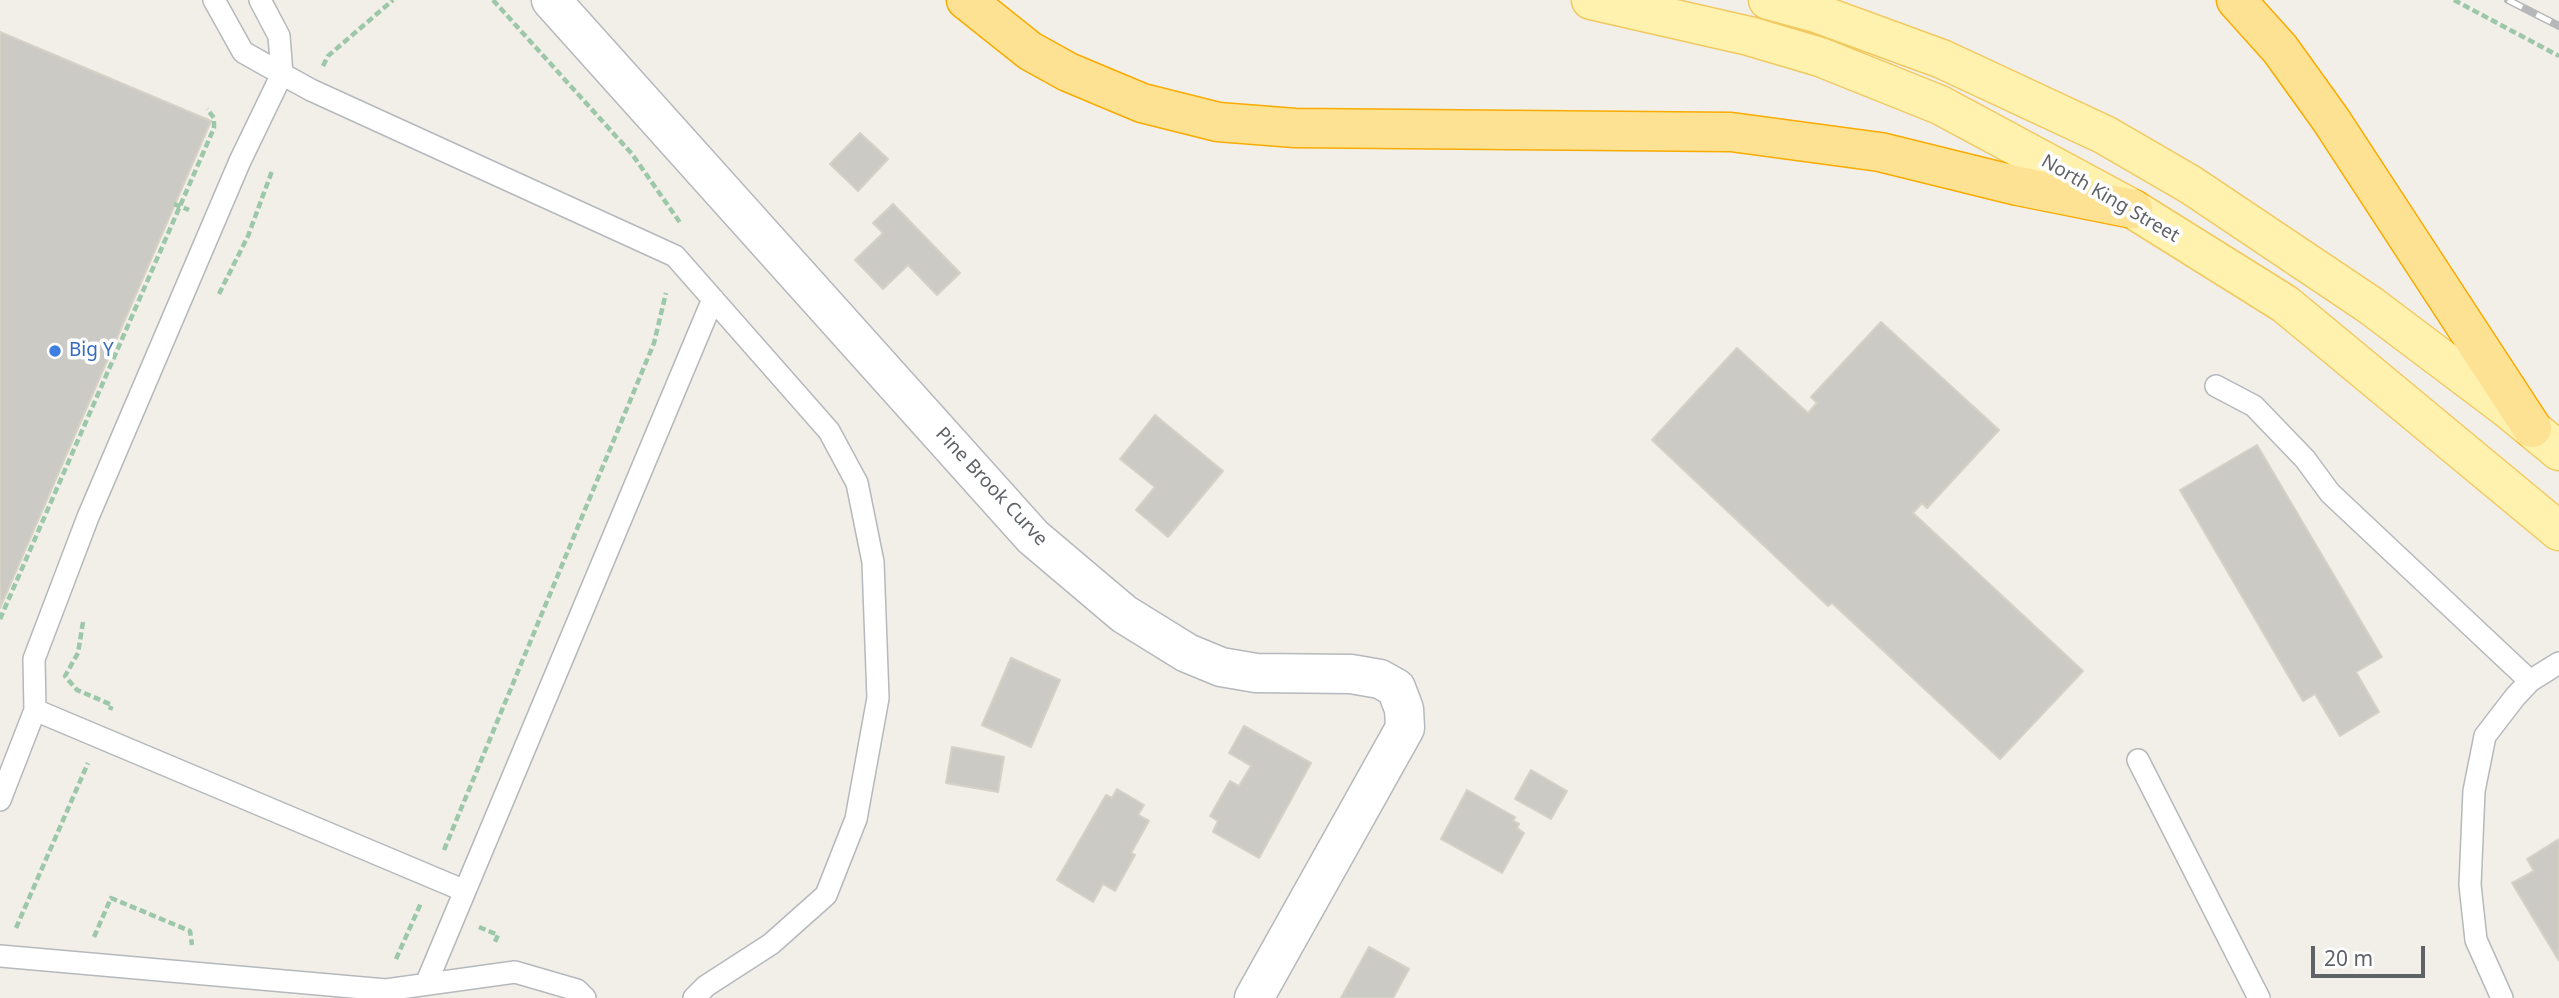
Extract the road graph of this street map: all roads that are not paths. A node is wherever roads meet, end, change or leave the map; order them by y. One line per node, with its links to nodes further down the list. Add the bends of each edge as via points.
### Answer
1 (214, 0): 8 (lane, via 243,52)
2 (260, 0): 8 (lane, via 279,36)
3 (551, 0): 24 (street, Pine Brook Curve, via 1033,537 1124,614 1187,653 1221,667 1351,674 1380,679 1396,688 1405,728)
4 (966, 0): 9 (highway, via 1030,51 1068,72 1142,103 1218,121 1295,128 1731,132 1880,152)
5 (1591, 0): 9 (main road, North King Street, via 1819,57 1940,106)
6 (1768, 0): 12 (main road, via 1942,59 2105,135 2191,185 2370,304)
7 (2236, 0): 12 (highway, via 2280,49 2331,120)
8 (282, 74): 10 (lane, via 675,256); 16 (lane, via 240,161 88,517 34,659)
9 (2133, 209): 13 (main road, North King Street, via 2286,304)
10 (713, 299): 19 (lane); 23 (lane, via 829,431 858,483 873,562 878,698 856,819 826,895 771,944)
11 (2216, 386): 15 (lane, via 2254,406 2305,459 2330,493)
12 (2545, 440)
13 (2559, 531)
14 (2559, 663): 15 (lane)
15 (2530, 681): 26 (lane, via 2485,736 2474,791 2470,885 2476,940)
16 (34, 710): 18 (lane); 19 (lane)
17 (2138, 760): 25 (lane)
18 (0, 800)
19 (465, 891): 21 (lane)
20 (4, 956): 21 (lane, via 386,990)
21 (426, 984): 22 (lane, via 515,972 577,990)
22 (585, 998)
23 (694, 998)
24 (1254, 998)
25 (2259, 998)
26 (2502, 998)

